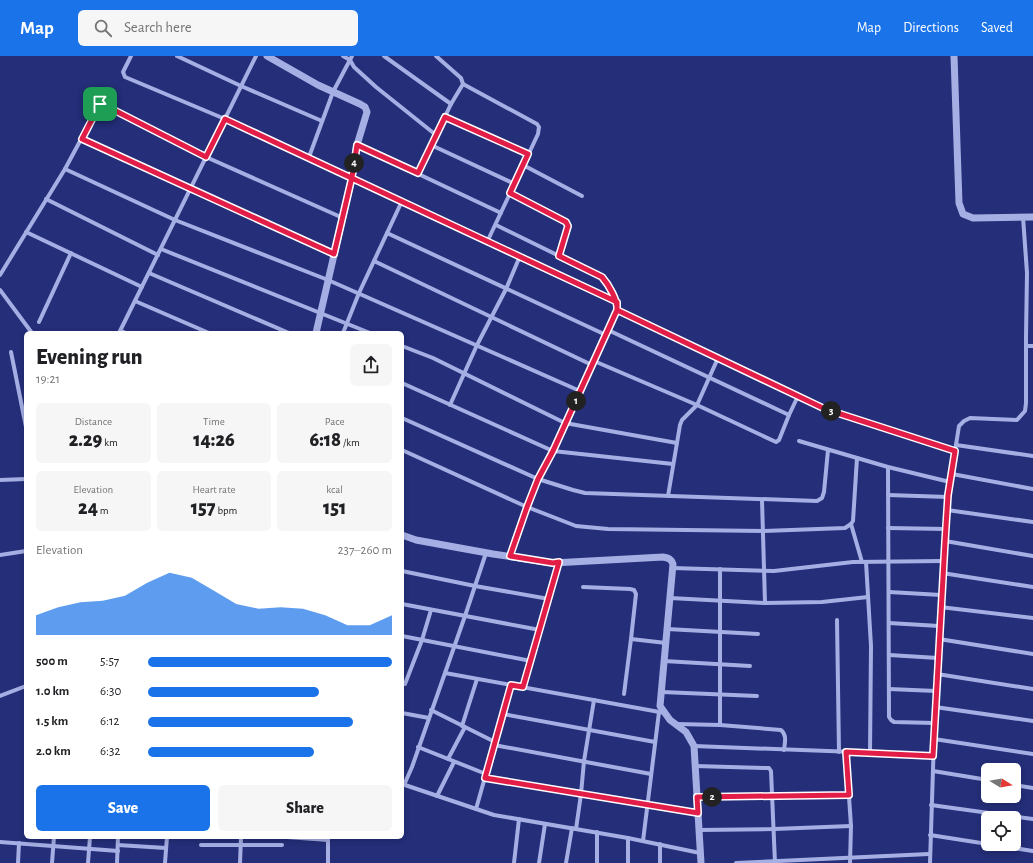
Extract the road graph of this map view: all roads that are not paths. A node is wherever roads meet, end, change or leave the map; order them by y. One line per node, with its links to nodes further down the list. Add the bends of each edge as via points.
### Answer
1 (131, 56): 15 (street, via 123,72 125,77)
2 (177, 56): 11 (street)
3 (256, 56): 11 (street)
4 (267, 56): 12 (street)
5 (343, 56): 9 (street)
6 (384, 56): 13 (street)
7 (436, 56): 10 (street, via 461,78)
8 (954, 56): 35 (street, via 958,203 963,214 973,218)
9 (351, 58): 12 (street); 17 (street, via 354,67 376,87)
10 (463, 84): 13 (street); 21 (street, via 537,124 539,131)
11 (241, 86): 15 (street); 16 (street)
12 (333, 92): 16 (street); 19 (street, via 365,107 366,118)
13 (451, 104): 14 (street)
14 (445, 117): 17 (street); 21 (street)
15 (225, 119): 22 (street); 23 (street)
16 (322, 121): 23 (street)
17 (436, 135): 20 (street)
18 (82, 139): 22 (street, via 98,106 102,104); 25 (street); 29 (street)
19 (357, 145): 26 (street); 27 (street)
20 (431, 145): 26 (street); 28 (street)
21 (528, 154): 24 (street)
22 (206, 157): 29 (street); 37 (street)
23 (309, 157): 27 (street)
24 (523, 165): 28 (street); 31 (street)
25 (65, 169): 32 (street); 38 (street)
26 (418, 173): 34 (street)
27 (352, 177): 33 (street); 37 (street)
28 (515, 184): 30 (street)
29 (191, 189): 38 (street); 45 (street)
30 (510, 193): 34 (street); 48 (street, via 568,224)
31 (582, 196)
32 (46, 199): 40 (street); 46 (street)
33 (402, 201): 41 (street); 42 (street)
34 (501, 213): 39 (street)
35 (1023, 217): 36 (street); 51 (street)
36 (1033, 217)
37 (343, 218): 45 (street)
38 (175, 220): 43 (street); 54 (street)
39 (496, 225): 42 (street); 48 (street)
40 (26, 232): 44 (street); 53 (street)
41 (387, 233): 49 (street); 56 (street)
42 (488, 240): 47 (street)
43 (161, 249): 46 (street); 64 (street)
44 (71, 253): 55 (street); 66 (street)
45 (334, 254): 54 (street)
46 (158, 255): 50 (street)
47 (520, 256): 56 (street); 59 (street)
48 (559, 256): 59 (street, via 602,277)
49 (374, 261): 58 (street); 65 (street)
50 (149, 273): 55 (street); 72 (street)
51 (1027, 273): 52 (street); 62 (street)
52 (1033, 273)
53 (0, 275)
54 (328, 280): 58 (street); 64 (street)
55 (142, 287): 60 (street)
56 (506, 288): 65 (street); 76 (street)
57 (0, 290): 69 (street)
58 (359, 293): 67 (street); 77 (street)
59 (615, 300): 61 (street)
60 (135, 301): 70 (street); 71 (street)
61 (617, 310): 68 (street); 82 (street)
62 (1026, 311): 63 (street); 78 (street)
63 (1033, 311)
64 (320, 313): 67 (street); 73 (street)
65 (491, 317): 77 (street); 83 (street)
66 (39, 322)
67 (347, 324): 74 (street); 75 (street)
68 (608, 330): 76 (street); 85 (street)
69 (31, 331)
70 (120, 331)
71 (204, 331)
72 (284, 331)
73 (316, 331)
74 (343, 331)
75 (365, 331)
76 (606, 335): 83 (street)
77 (477, 345): 84 (street); 89 (street)
78 (1026, 346): 79 (street); 87 (street)
79 (1033, 346)
80 (404, 347): 84 (street)
81 (11, 352): 94 (street)
82 (718, 358): 85 (street); 90 (street)
83 (593, 363): 89 (street); 92 (street)
84 (464, 374): 91 (street); 96 (street)
85 (709, 378): 92 (street); 93 (street)
86 (1033, 380): 87 (street)
87 (1026, 381): 99 (street, via 1026,403 1022,416 1017,420 967,419 959,426)
88 (404, 384): 91 (street)
89 (580, 391): 96 (street)
90 (798, 396): 93 (street); 103 (street, via 825,409)
91 (450, 404): 102 (street)
92 (697, 405): 93 (street, via 776,442); 98 (street, via 681,422)
93 (789, 415)
94 (24, 417)
95 (404, 419): 110 (street)
96 (566, 423): 98 (street); 102 (street)
97 (798, 441): 100 (street)
98 (677, 443): 106 (street)
99 (956, 445): 103 (street); 104 (street)
100 (828, 450): 105 (street); 117 (street, via 824,492 820,500)
101 (404, 451): 118 (street)
102 (553, 451): 106 (street); 110 (street)
103 (955, 451): 108 (street)
104 (1033, 456)
105 (857, 458): 107 (street); 121 (street, via 854,521)
106 (673, 464): 115 (street)
107 (888, 466): 112 (street); 114 (street)
108 (952, 474): 112 (street); 113 (street)
109 (24, 479): 111 (street)
110 (538, 479): 115 (street, via 585,493); 118 (street)
111 (0, 480)
112 (950, 482): 116 (street)
113 (1033, 489)
114 (888, 495): 116 (street); 122 (street)
115 (668, 496): 117 (street)
116 (948, 497): 119 (street)
117 (762, 500): 124 (street)
118 (527, 507): 124 (street, via 576,526 608,529); 130 (street)
119 (947, 510): 120 (street); 123 (street)
120 (1033, 522)
121 (851, 524): 124 (street, via 846,528); 134 (street)
122 (888, 528): 123 (street); 135 (street)
123 (946, 529): 126 (street)
124 (764, 531): 138 (street)
125 (404, 536): 128 (street)
126 (945, 542): 131 (street); 132 (street)
127 (24, 551): 129 (street)
128 (486, 553): 130 (street); 141 (street)
129 (0, 555)
130 (510, 556): 133 (street)
131 (1033, 556)
132 (943, 561): 135 (street); 140 (street)
133 (559, 562): 136 (street, via 667,558 671,560); 147 (street)
134 (864, 562): 135 (street); 138 (street); 146 (street)
135 (888, 562): 144 (street)
136 (672, 568): 137 (street); 148 (street)
137 (720, 569): 138 (street); 149 (street)
138 (765, 570): 150 (street)
139 (404, 571): 141 (street)
140 (942, 573): 143 (street); 145 (street)
141 (475, 586): 147 (street); 154 (street)
142 (583, 587): 164 (street, via 634,590 636,594)
143 (1033, 587)
144 (889, 592): 145 (street); 157 (street)
145 (941, 595): 152 (street)
146 (868, 596): 150 (street, via 822,602); 212 (street, via 871,646)
147 (549, 598): 160 (street)
148 (670, 598): 149 (street); 159 (street)
149 (720, 602): 150 (street); 161 (street)
150 (765, 603)
151 (404, 604): 153 (street)
152 (940, 606): 155 (street); 158 (street)
153 (430, 610): 154 (street); 166 (street)
154 (465, 616): 160 (street); 168 (street)
155 (1033, 618)
156 (837, 620): 210 (street)
157 (889, 623): 158 (street); 170 (street)
158 (939, 626): 165 (street)
159 (667, 628): 161 (street); 167 (street)
160 (540, 630): 172 (street)
161 (720, 632): 162 (street); 174 (street)
162 (758, 634)
163 (404, 636): 166 (street)
164 (631, 639): 167 (street); 187 (street)
165 (939, 639): 169 (street); 171 (street)
166 (422, 640): 168 (street); 179 (street)
167 (666, 644): 173 (street)
168 (454, 647): 172 (street); 176 (street)
169 (1033, 654)
170 (889, 655): 171 (street); 183 (street)
171 (938, 658): 177 (street)
172 (531, 661): 182 (street)
173 (664, 661): 174 (street); 186 (street)
174 (719, 664): 175 (street); 188 (street)
175 (750, 666)
176 (445, 673): 178 (street); 193 (street)
177 (937, 674): 184 (street); 185 (street)
178 (478, 679): 180 (street); 202 (street)
179 (405, 684)
180 (511, 685): 182 (street); 196 (street)
181 (24, 687): 189 (street)
182 (523, 687): 191 (street)
183 (889, 689): 185 (street); 199 (street, via 891,720)
184 (1033, 689)
185 (936, 691): 192 (street)
186 (662, 692): 188 (street); 194 (street)
187 (624, 694)
188 (720, 694): 190 (street); 201 (street)
189 (0, 696)
190 (757, 696)
191 (594, 700): 194 (street); 203 (street)
192 (935, 707): 198 (street); 199 (street)
193 (431, 710): 197 (street); 202 (street)
194 (662, 712): 200 (street); 205 (street)
195 (404, 713): 197 (street)
196 (503, 714): 203 (street); 206 (street)
197 (429, 718): 208 (street)
198 (1033, 721)
199 (934, 723): 204 (street)
200 (676, 724): 201 (street); 207 (street, via 686,732)
201 (720, 725): 209 (street, via 781,730 785,735)
202 (463, 726): 206 (street); 215 (street)
203 (589, 730): 205 (street); 216 (street)
204 (934, 739): 213 (street); 214 (street)
205 (655, 742): 220 (street)
206 (495, 744): 216 (street); 221 (street)
207 (694, 746): 209 (street); 218 (street)
208 (418, 747): 215 (street); 223 (street)
209 (784, 750): 210 (street)
210 (839, 752): 211 (street)
211 (846, 752): 212 (street); 228 (street)
212 (870, 753): 214 (street)
213 (1033, 754)
214 (933, 756): 219 (street)
215 (448, 759): 217 (street)
216 (584, 761): 220 (street); 227 (street)
217 (454, 762): 221 (street); 229 (street)
218 (695, 766): 230 (street, via 769,768); 231 (street)
219 (933, 771): 222 (street); 233 (street)
220 (651, 774): 232 (street)
221 (486, 776): 227 (street); 234 (street)
222 (981, 779)
223 (404, 783)
224 (404, 785): 229 (street)
225 (1021, 786): 226 (street)
226 (1033, 788)
227 (581, 794): 232 (street); 240 (street)
228 (849, 795): 230 (street); 239 (street)
229 (437, 796): 234 (street)
230 (772, 796): 231 (street); 241 (street)
231 (697, 797): 235 (street)
232 (647, 805): 235 (street); 252 (street)
233 (932, 805): 237 (street); 244 (street)
234 (476, 809): 236 (street)
235 (698, 813): 242 (street)
236 (519, 819): 238 (street); 275 (street)
237 (1033, 819)
238 (545, 824): 240 (street); 276 (street)
239 (851, 826): 241 (street); 267 (street)
240 (574, 828): 243 (street); 277 (street)
241 (774, 829): 242 (street); 283 (street)
242 (699, 830): 265 (street)
243 (597, 832): 245 (street); 278 (street)
244 (930, 835): 264 (street); 266 (street)
245 (628, 838): 252 (street); 279 (street)
246 (54, 839): 260 (street)
247 (90, 839): 262 (street)
248 (118, 839): 258 (street)
249 (167, 839): 261 (street)
250 (241, 839): 256 (street)
251 (328, 839): 274 (street)
252 (643, 841): 257 (street)
253 (0, 842): 254 (street)
254 (19, 843): 260 (street); 268 (street)
255 (201, 844): 256 (street)
256 (241, 844): 259 (street); 273 (street)
257 (660, 844): 265 (street); 280 (street)
258 (118, 845): 261 (street); 263 (street)
259 (282, 845)
260 (53, 846): 262 (street); 269 (street)
261 (166, 848): 272 (street)
262 (89, 849): 263 (street); 270 (street)
263 (118, 851): 271 (street)
264 (1033, 851)
265 (700, 854): 281 (street)
266 (929, 854): 267 (street); 284 (street)
267 (851, 861): 283 (street)
268 (18, 863)
269 (52, 863)
270 (88, 863)
271 (117, 863)
272 (166, 863)
273 (240, 863)
274 (328, 863)
275 (514, 863)
276 (539, 863)
277 (566, 863)
278 (597, 863)
279 (628, 863)
280 (660, 863)
281 (701, 863)
282 (736, 863): 283 (street)
283 (775, 863)
284 (930, 863)

